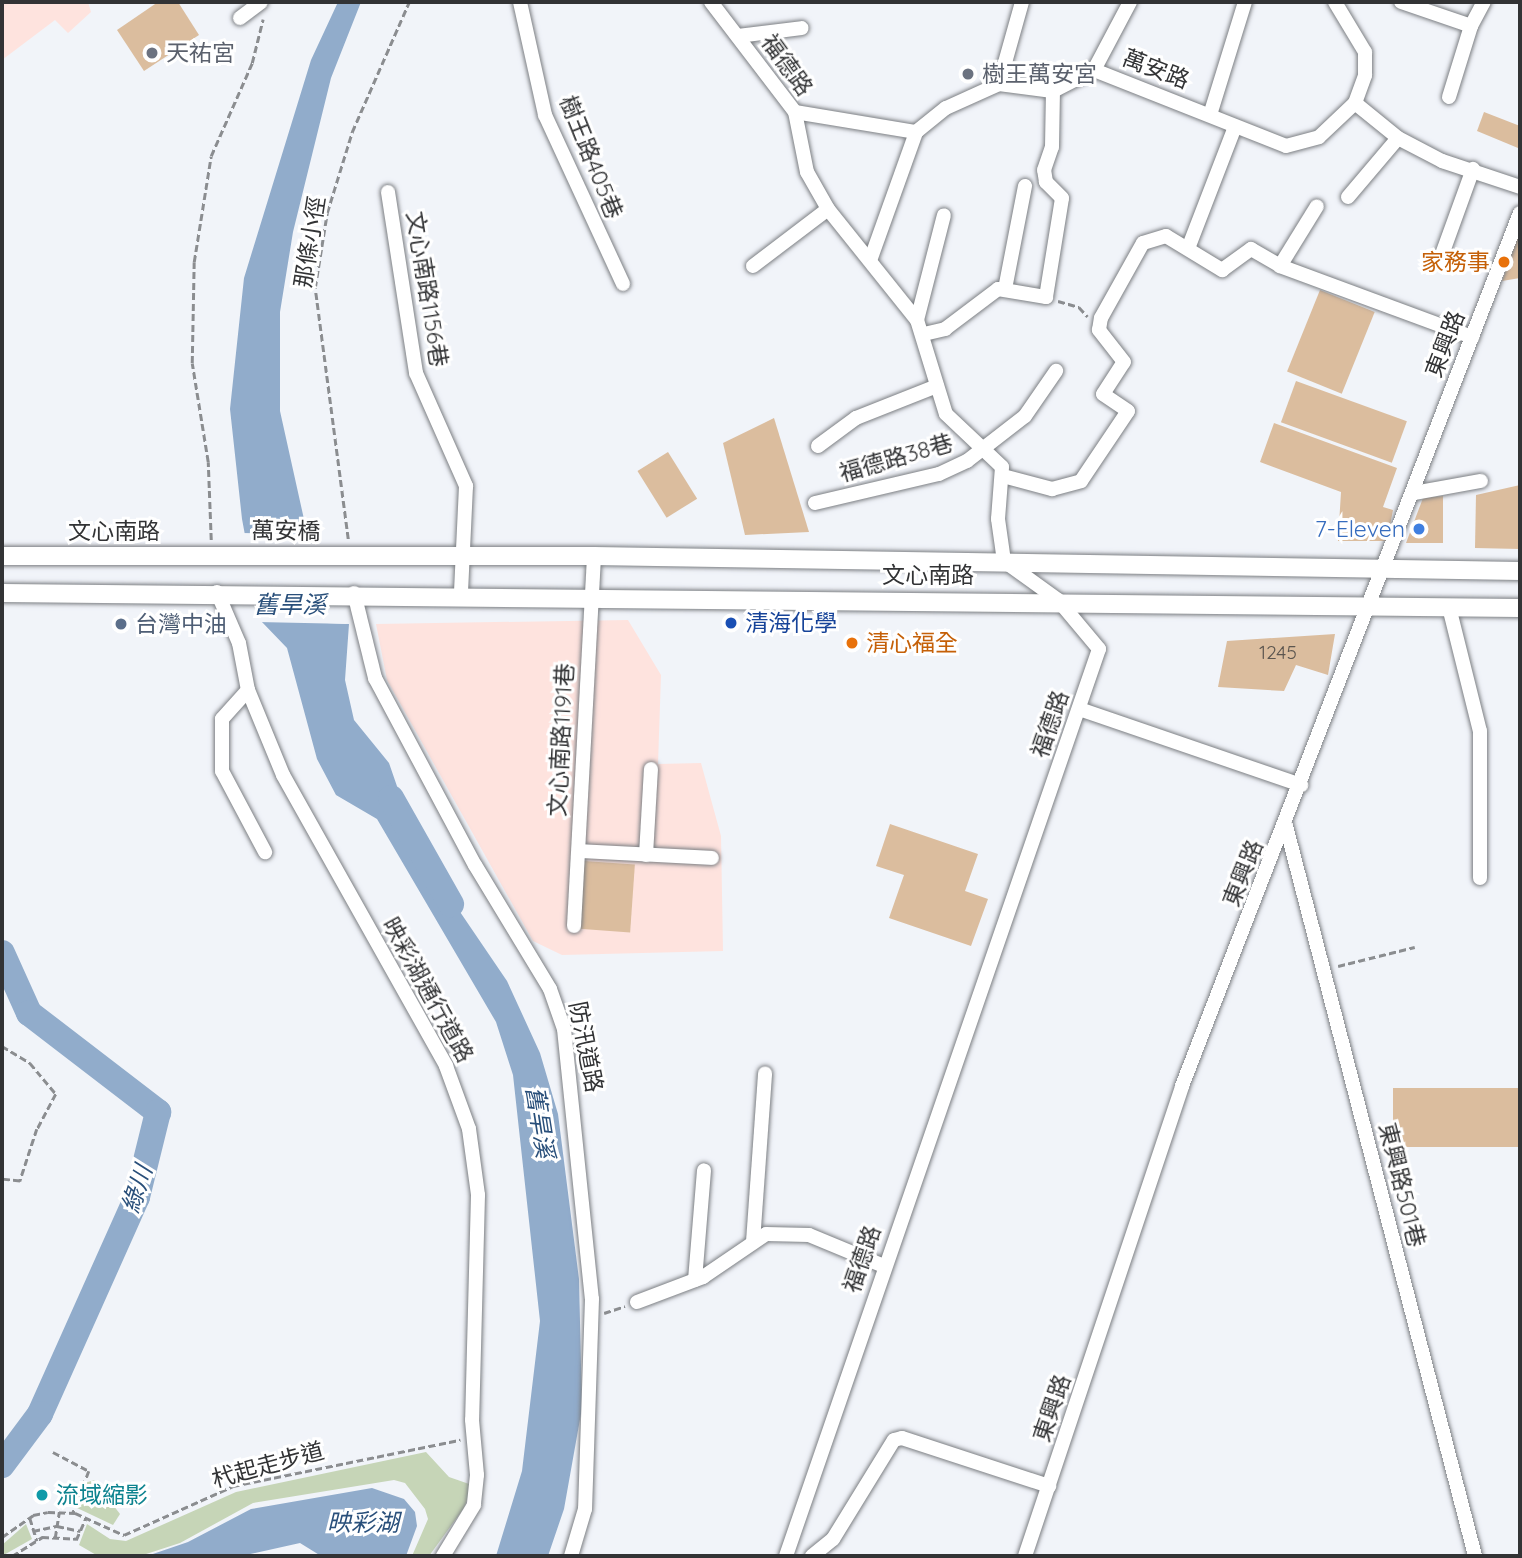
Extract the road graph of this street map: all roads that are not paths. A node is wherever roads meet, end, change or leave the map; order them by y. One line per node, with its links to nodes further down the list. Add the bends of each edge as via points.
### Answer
1 (262, 2): 10 (street); 11 (street)
2 (520, 2): 39 (street, 樹王路405巷, via 545,115)
3 (711, 2): 14 (street, 福德路)
4 (1022, 2): 16 (street)
5 (1130, 2): 15 (street)
6 (1245, 2): 21 (street)
7 (1335, 2): 19 (street, 萬安路, via 1365,52 1365,75)
8 (1401, 2): 12 (street)
9 (1484, 2): 12 (street)
10 (240, 18)
11 (263, 19)
12 (1472, 26): 18 (street)
13 (802, 28): 14 (street)
14 (738, 36): 20 (street, 福德路)
15 (1094, 70): 17 (street, 萬安路); 21 (street, 萬安路)
16 (999, 85): 17 (street); 23 (street, via 946,108)
17 (1054, 90): 40 (street, via 1052,147 1044,170 1046,182 1062,198 1046,297)
18 (1448, 97)
19 (1355, 103): 22 (street, 萬安路, via 1319,137 1301,145 1286,146); 24 (street)
20 (795, 112): 23 (street); 31 (street, 福德路, via 807,172)
21 (1210, 115): 22 (street, 萬安路)
22 (1235, 127): 34 (street)
23 (916, 132): 35 (street)
24 (1398, 138): 25 (street, via 1442,161); 29 (street)
25 (1474, 169): 27 (street); 36 (street)
26 (1025, 186): 40 (street)
27 (1520, 187)
28 (388, 192): 54 (street, 文心南路1156巷, via 416,373 466,486)
29 (1349, 197)
30 (1317, 206): 38 (street)
31 (828, 209): 35 (street, 福德路); 37 (street)
32 (1520, 213): 43 (street, 東興路)
33 (944, 215): 41 (street)
34 (1189, 246): 38 (street, via 1222,270 1251,249); 48 (street, via 1166,236 1143,243 1099,330 1124,362 1103,394 1128,411 1081,481 1052,489)
35 (871, 258): 41 (street, 福德路)
36 (1440, 260)
37 (752, 266)
38 (1280, 266): 43 (street)
39 (623, 284)
40 (1005, 289): 42 (street, via 945,328)
41 (917, 320): 42 (street, 福德路)
42 (924, 334): 45 (street, 福德路)
43 (1472, 337): 50 (street, 東興路)
44 (1056, 371): 47 (street, 福德路38巷, via 1025,416)
45 (937, 386): 46 (street, via 856,418); 47 (street, 福德路, via 946,414)
46 (818, 446)
47 (987, 450): 48 (street, 福德路); 51 (street, 福德路38巷, via 939,474)
48 (1003, 476): 57 (street, via 998,519)
49 (1482, 481): 50 (street)
50 (1414, 493): 58 (street, 東興路)
51 (815, 503)
52 (346, 549): 53 (main road, 萬安橋); 54 (main road, 文心南路)
53 (227, 555): 55 (main road, 文心南路)
54 (461, 555): 56 (main road, 文心南路); 63 (street, 文心南路1156巷)
55 (2, 556)
56 (594, 556): 57 (main road, 文心南路); 64 (street, 文心南路1191巷)
57 (1004, 561): 58 (main road, 文心南路); 65 (street, 福德路)
58 (1385, 569): 59 (main road, 文心南路); 66 (street, 東興路)
59 (1520, 571)
60 (221, 592): 61 (main road); 62 (main road, 文心南路); 69 (street, 映彩湖通行道路, via 239,643)
61 (2, 593)
62 (354, 593): 63 (main road, 文心南路); 88 (street, 防汛道路, via 375,678 475,865 550,989 564,1029 584,1190 592,1317 585,1509)
63 (461, 594): 64 (main road, 文心南路)
64 (592, 596): 65 (main road, 文心南路); 74 (street, 文心南路1191巷)
65 (1058, 600): 66 (main road, 文心南路); 70 (street, 福德路, via 1099,649)
66 (1371, 606): 67 (main road, 文心南路); 72 (street, 東興路)
67 (1449, 607): 68 (main road, 文心南路); 78 (street, via 1480,731)
68 (1520, 608)
69 (248, 690): 75 (street, via 222,719 222,771); 87 (street, 映彩湖通行道路, via 283,775 441,1055 469,1129 478,1195 474,1506)
70 (1080, 709): 72 (street); 83 (street, 福德路)
71 (651, 769): 76 (street)
72 (1301, 785): 73 (street, 東興路)
73 (1286, 825): 86 (street, 東興路, via 1182,1086); 92 (street, 東興路501巷)
74 (579, 851): 76 (street); 79 (street, 文心南路1191巷)
75 (265, 852)
76 (646, 855): 77 (street)
77 (712, 858)
78 (1480, 878)
79 (574, 926)
80 (765, 1073): 82 (street)
81 (704, 1170): 84 (street)
82 (753, 1242): 83 (street, via 766,1234 809,1235); 84 (street)
83 (884, 1266): 89 (street, 福德路)
84 (695, 1280): 85 (street)
85 (637, 1302)
86 (1049, 1486): 90 (street, via 902,1438 894,1440 833,1539); 91 (street, 東興路)
87 (443, 1556)
88 (571, 1556)
89 (786, 1556)
90 (813, 1556)
91 (1025, 1556)
92 (1475, 1556)

